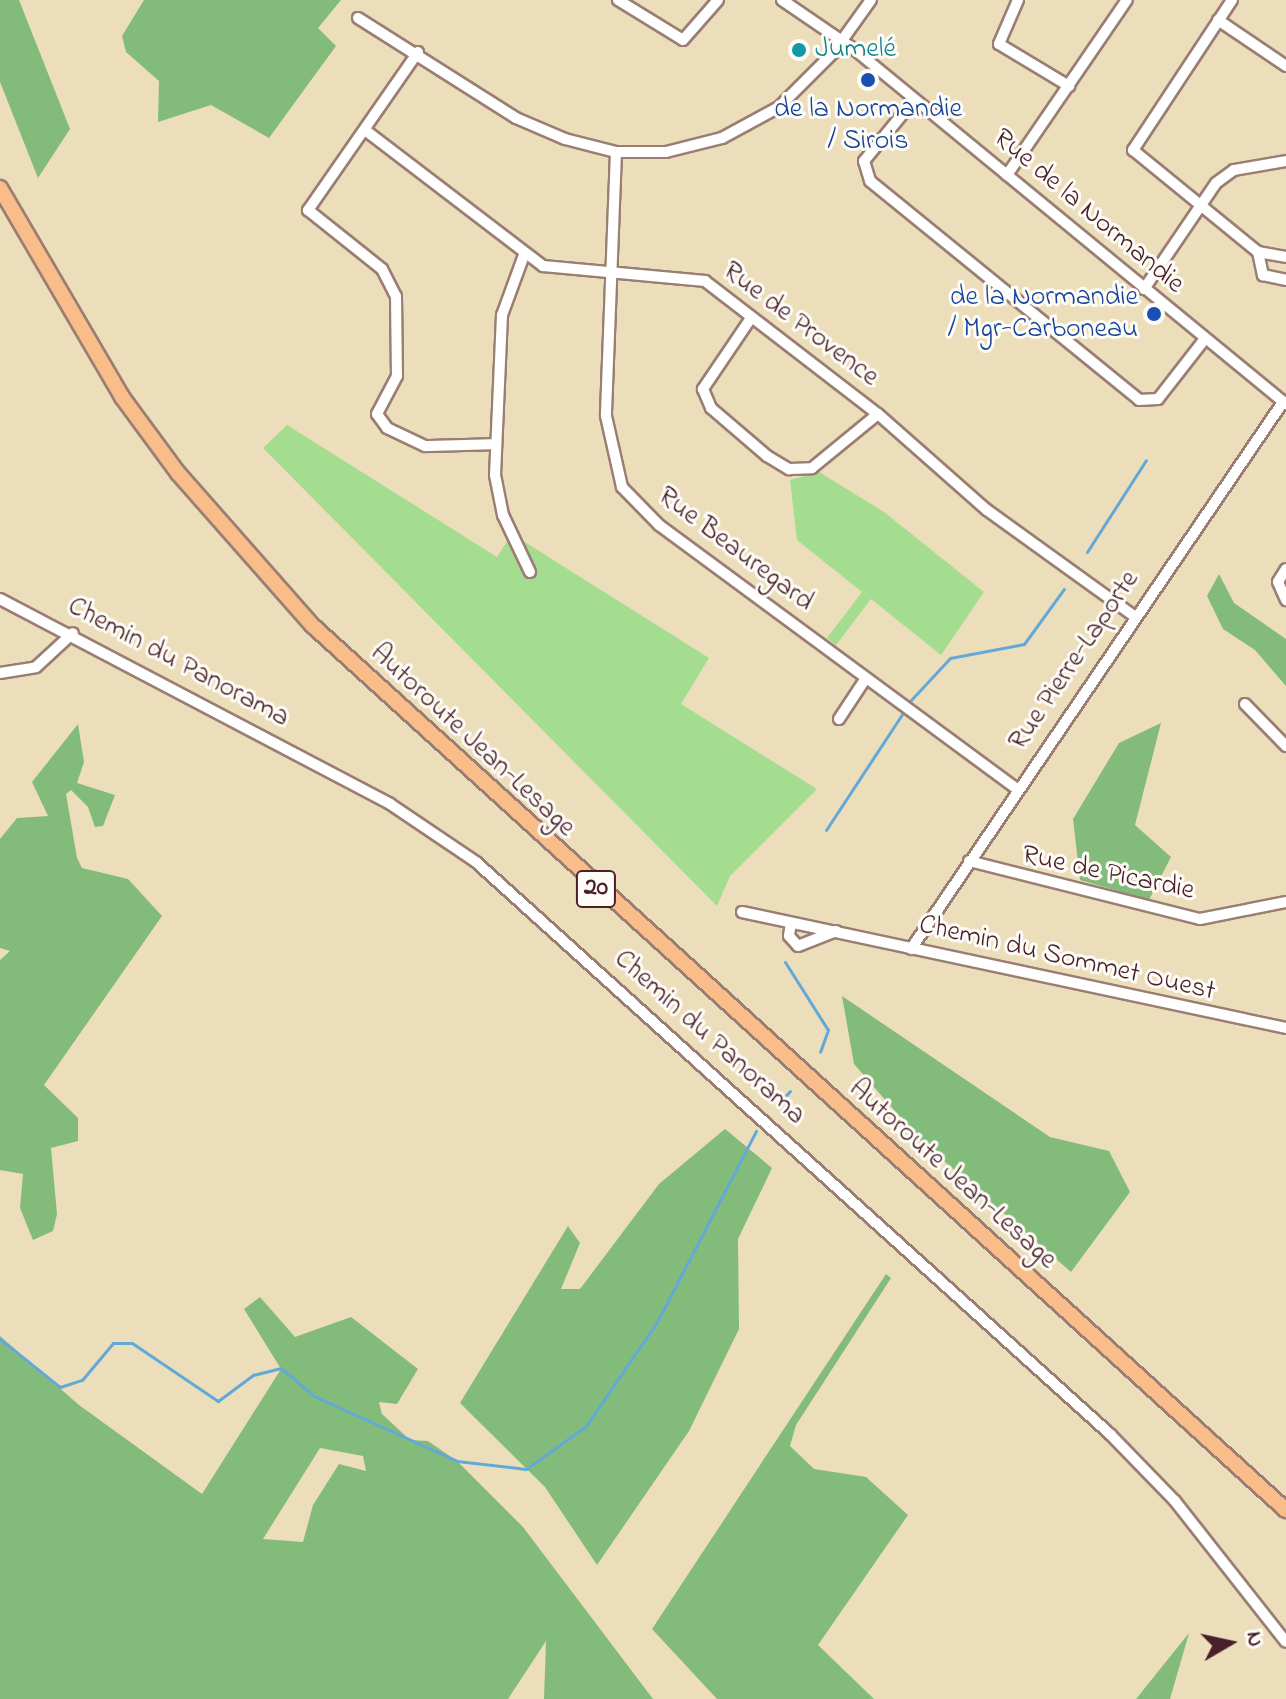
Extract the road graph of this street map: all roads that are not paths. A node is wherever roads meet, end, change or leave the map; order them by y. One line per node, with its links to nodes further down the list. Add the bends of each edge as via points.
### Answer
1 (618, 0): 2 (street, via 683,40)
2 (718, 0)
3 (782, 0): 10 (street, Rue de la Normandie)
4 (871, 0): 10 (street)
5 (1018, 0): 13 (street, via 999,44)
6 (1127, 0): 13 (street)
7 (1232, 0): 9 (street)
8 (358, 18): 11 (street)
9 (1218, 20): 12 (street); 20 (street, via 1133,150)
10 (843, 41): 14 (street, Rue de la Normandie); 16 (street, via 799,90 741,130 679,151)
11 (418, 52): 15 (street); 16 (street, via 516,118)
12 (1286, 66)
13 (1069, 86): 18 (street)
14 (914, 100): 18 (street, Rue de la Normandie); 28 (street, via 864,161 870,181 1139,400 1158,399)
15 (365, 130): 22 (street, Rue de Provence); 31 (street, via 308,210 382,269 396,296 397,376 380,408 387,428 408,441)
16 (616, 152): 24 (street, Rue Beauregard)
17 (1286, 161): 20 (street, via 1234,170)
18 (1007, 175): 26 (street, Rue de la Normandie)
19 (0, 188): 51 (highway, Autoroute Jean-Lesage / 20, via 122,397 178,473 313,626)
20 (1200, 206): 21 (street); 26 (street)
21 (1258, 252): 23 (street); 25 (street, via 1263,275)
22 (524, 255): 24 (street, Rue de Provence, via 565,270); 31 (street, via 502,315)
23 (1286, 257)
24 (612, 271): 27 (street, Rue de Provence, via 705,281); 39 (street, Rue Beauregard, via 607,431 622,487 659,525)
25 (1286, 280)
26 (1144, 289): 28 (street, Rue de la Normandie)
27 (751, 318): 30 (street, Rue de Provence); 30 (street, via 703,389 711,408 767,456 789,469 812,468)
28 (1204, 340): 29 (street, Rue de la Normandie)
29 (1284, 403): 36 (street, Rue Pierre-Laporte)
30 (878, 414): 36 (street, Rue de Provence, via 987,510)
31 (495, 444): 33 (street, via 497,496)
32 (1286, 569): 34 (street)
33 (530, 572)
34 (1283, 598)
35 (0, 599): 37 (street, Chemin du Panorama)
36 (1134, 616): 43 (street, Rue Pierre-Laporte)
37 (73, 633): 38 (street, via 36,667); 52 (street, Chemin du Panorama, via 390,804 476,862 1120,1444)
38 (0, 673)
39 (866, 678): 41 (street); 43 (street, Rue Beauregard)
40 (1245, 704): 42 (street)
41 (839, 719)
42 (1286, 746)
43 (1018, 790): 44 (street, Rue Pierre-Laporte)
44 (969, 861): 45 (street, Rue de Picardie, via 999,875 1200,919); 49 (street, Rue Pierre-Laporte)
45 (1286, 902)
46 (742, 912): 47 (street, Chemin du Sommet Ouest)
47 (791, 923): 48 (street, Chemin du Sommet Ouest); 48 (street, via 789,936 798,946)
48 (838, 930): 49 (street, Chemin du Sommet Ouest)
49 (911, 949): 50 (street, Chemin du Sommet Ouest)
50 (1286, 1028)
51 (1286, 1510)
52 (1286, 1642)

